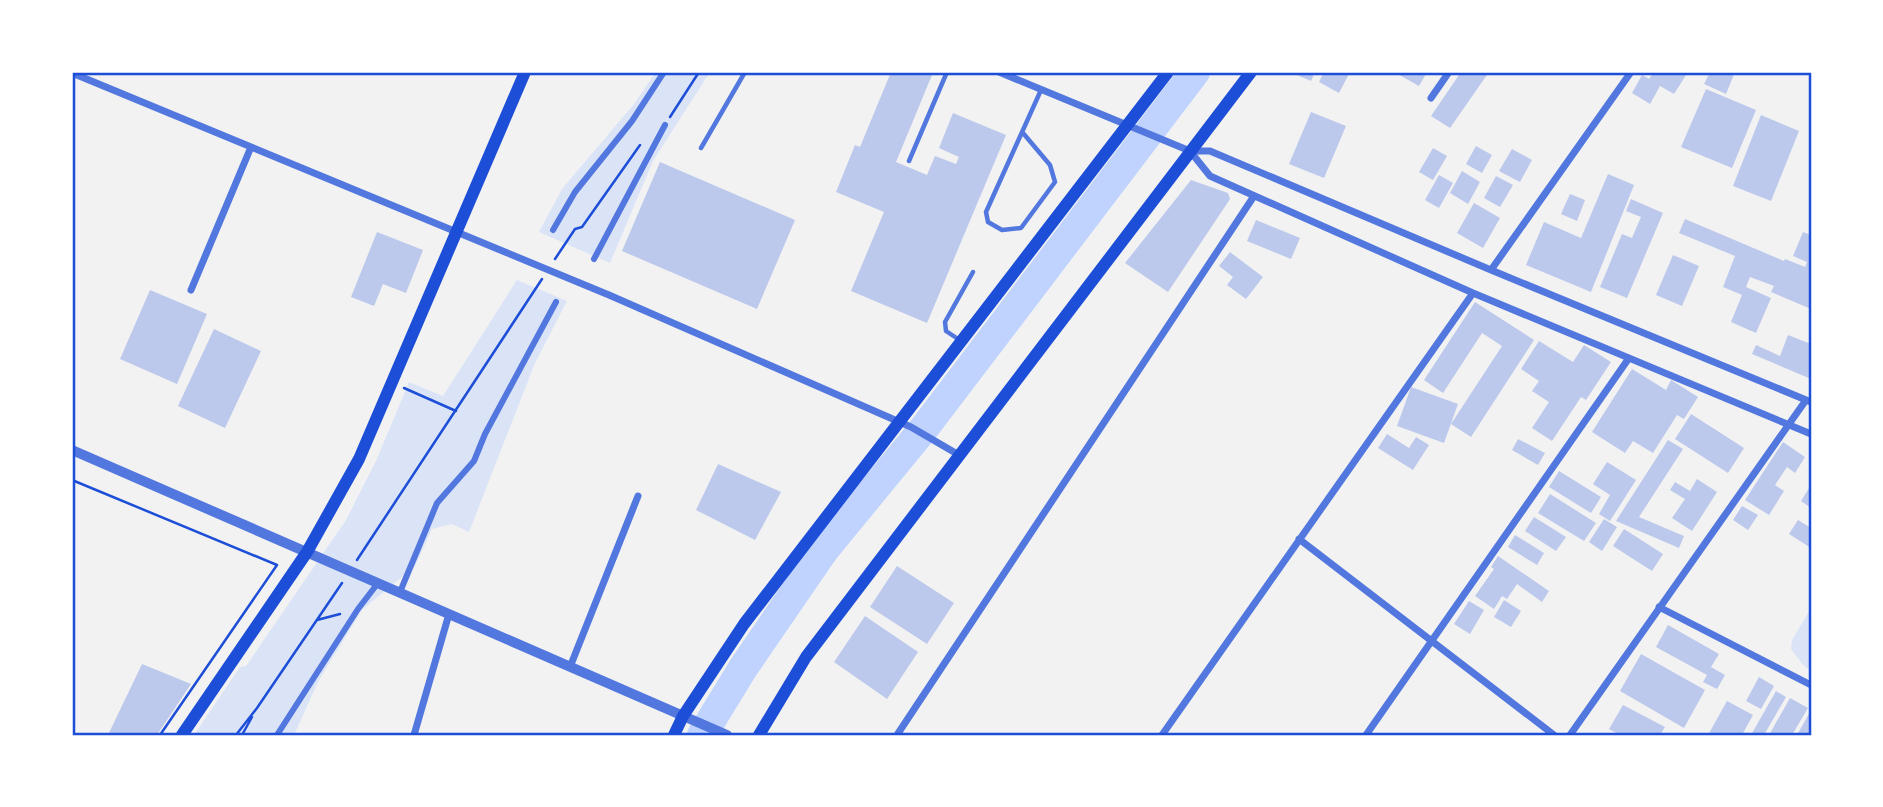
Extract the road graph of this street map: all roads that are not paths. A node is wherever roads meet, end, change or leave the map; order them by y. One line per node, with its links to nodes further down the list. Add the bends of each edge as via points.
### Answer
1 (525, 72): 22 (main road)
2 (664, 72): 21 (street, via 575,192)
3 (746, 72): 17 (lane)
4 (947, 72): 19 (lane)
5 (999, 72): 11 (street)
6 (1168, 72): 13 (main road)
7 (1251, 72): 18 (main road)
8 (1449, 72): 12 (street)
9 (1631, 72): 24 (street)
10 (72, 73): 16 (street)
11 (1041, 90): 13 (street); 15 (lane)
12 (1431, 98)
13 (1127, 124): 18 (street); 29 (main road)
14 (665, 125): 23 (street)
15 (1023, 133): 15 (lane, via 986,212 988,222 1002,230 1021,228 1055,182 1050,165)
16 (251, 148): 22 (street); 26 (street)
17 (701, 148)
18 (1186, 149): 20 (street, via 1210,176); 24 (street, via 1210,151); 36 (main road)
19 (909, 161)
20 (1254, 196): 27 (street); 54 (street)
21 (553, 230)
22 (455, 233): 32 (street); 39 (main road, via 359,459)
23 (594, 258)
24 (1491, 270): 31 (street)
25 (973, 272): 29 (lane, via 945,322 946,331)
26 (191, 290)
27 (1473, 293): 30 (street); 38 (street)
28 (556, 302): 41 (street, via 474,461 437,503)
29 (962, 341): 32 (main road)
30 (1629, 358): 33 (street); 44 (street)
31 (1809, 401): 33 (street)
32 (905, 424): 36 (street); 47 (main road, via 744,624)
33 (1790, 425): 34 (street); 42 (street)
34 (1811, 434)
35 (72, 450): 39 (street)
36 (959, 455): 53 (main road, via 806,657)
37 (638, 496): 45 (street)
38 (1299, 539): 44 (street); 55 (street)
39 (307, 552): 40 (street); 48 (main road)
40 (378, 583): 41 (street); 49 (street)
41 (400, 593): 43 (street)
42 (1659, 607): 46 (street); 58 (street)
43 (449, 614): 45 (street); 50 (street)
44 (1431, 641): 56 (street); 57 (street)
45 (569, 667): 47 (street)
46 (1811, 685)
47 (683, 716): 51 (main road); 52 (street)
48 (182, 735)
49 (277, 735)
50 (414, 735)
51 (674, 735)
52 (727, 735)
53 (759, 735)
54 (897, 735)
55 (1162, 735)
56 (1366, 735)
57 (1554, 735)
58 (1570, 735)

